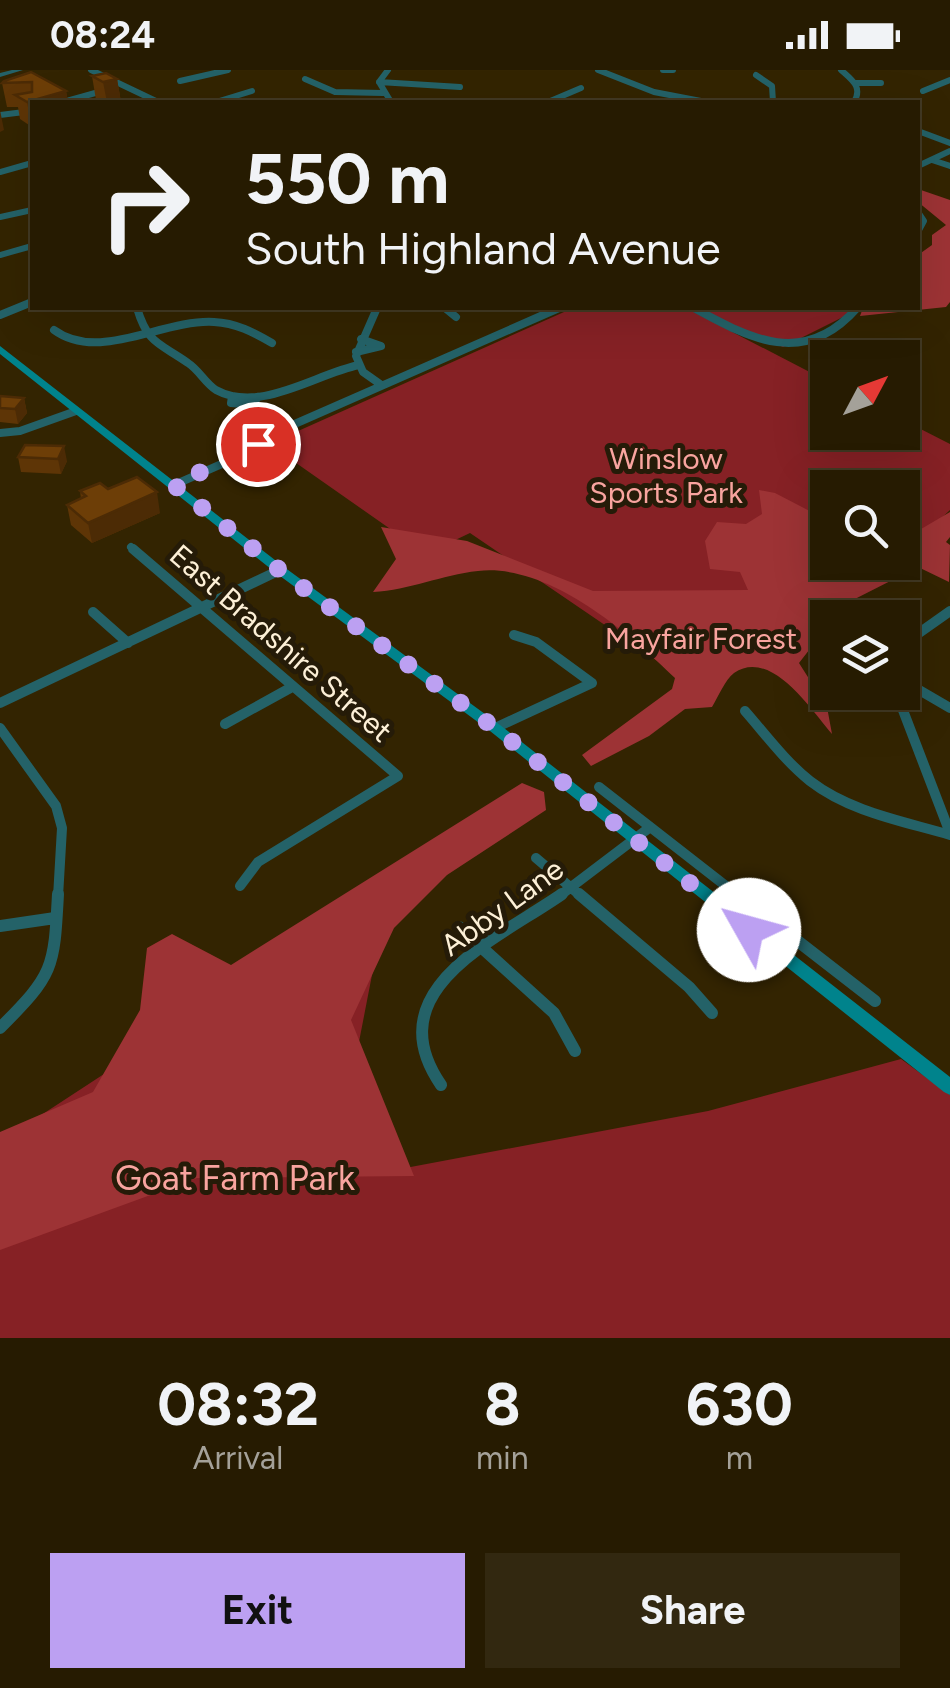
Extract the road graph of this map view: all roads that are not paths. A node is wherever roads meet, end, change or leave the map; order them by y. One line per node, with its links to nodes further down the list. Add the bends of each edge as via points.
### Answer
1 (20, 70): 11 (street)
2 (91, 70): 19 (street)
3 (228, 70): 8 (street)
4 (598, 70): 31 (street)
5 (663, 70): 6 (street)
6 (673, 70)
7 (841, 70): 18 (street)
8 (212, 71): 15 (street)
9 (375, 71): 10 (street)
10 (386, 72): 16 (street)
11 (0, 75)
12 (756, 75): 32 (street, via 772,86)
13 (305, 79): 25 (street, via 335,92)
14 (950, 80): 24 (street)
15 (180, 81)
16 (380, 82): 20 (street); 25 (street)
17 (881, 83): 18 (street)
18 (856, 84): 33 (street)
19 (122, 86): 26 (street); 27 (street)
20 (460, 87)
21 (581, 88): 30 (street)
22 (700, 90): 31 (street)
23 (252, 91): 28 (street)
24 (923, 91)
25 (383, 94): 29 (street)
26 (82, 100)
27 (154, 100)
28 (223, 100)
29 (390, 100)
30 (551, 100)
31 (692, 100)
32 (773, 100)
33 (855, 100)
34 (30, 111): 35 (street)
35 (0, 115)
36 (920, 133): 37 (street)
37 (950, 143)
38 (950, 151): 39 (street)
39 (932, 160): 41 (street); 42 (street)
40 (30, 164): 43 (street)
41 (920, 165)
42 (950, 166)
43 (0, 172)
44 (30, 210): 45 (street)
45 (0, 217)
46 (30, 247): 47 (street)
47 (0, 255)
48 (30, 303): 55 (street)
49 (138, 310): 58 (street)
50 (376, 310): 59 (street)
51 (447, 310): 56 (street)
52 (555, 310): 64 (street)
53 (698, 310): 54 (street, via 784,348 841,324)
54 (855, 310)
55 (0, 315)
56 (456, 317)
57 (54, 330): 58 (street, via 78,346)
58 (143, 332): 60 (street, via 224,320); 63 (street, via 242,406)
59 (361, 339): 62 (street); 62 (street, via 381,346)
60 (272, 342)
61 (0, 349): 65 (main road)
62 (356, 352): 63 (street)
63 (358, 364): 64 (street)
64 (380, 384): 67 (street)
65 (76, 411): 66 (street); 67 (main road)
66 (0, 434)
67 (174, 485): 69 (main road)
68 (131, 548): 70 (street, East Bradshire Street)
69 (280, 570): 70 (street); 84 (main road)
70 (200, 609): 75 (street); 76 (street, East Bradshire Street)
71 (950, 611): 73 (street)
72 (94, 612): 75 (street)
73 (920, 632)
74 (514, 635): 84 (street, via 536,642 592,683)
75 (128, 643): 78 (street)
76 (292, 688): 82 (street); 90 (street, East Bradshire Street, via 398,776 258,862)
77 (920, 690): 79 (street)
78 (0, 703)
79 (950, 708)
80 (745, 710): 87 (street, via 822,790)
81 (903, 710): 87 (street)
82 (225, 724)
83 (0, 728): 92 (street, via 56,806 62,828)
84 (495, 728): 88 (main road)
85 (599, 788): 86 (street)
86 (649, 828): 88 (street, Abby Lane); 96 (street)
87 (950, 834)
88 (634, 840): 91 (street, Abby Lane); 101 (main road)
89 (536, 858): 91 (street)
90 (240, 886)
91 (572, 887): 95 (street, Abby Lane); 97 (street)
92 (56, 918): 93 (street); 98 (street, via 55,954 40,988)
93 (0, 926)
94 (459, 926): 95 (street)
95 (484, 947): 99 (street, via 554,1013); 100 (street, Abby Lane, via 431,993 424,1048)
96 (875, 1002)
97 (712, 1013)
98 (0, 1028)
99 (575, 1051)
100 (442, 1085)
101 (950, 1086)

